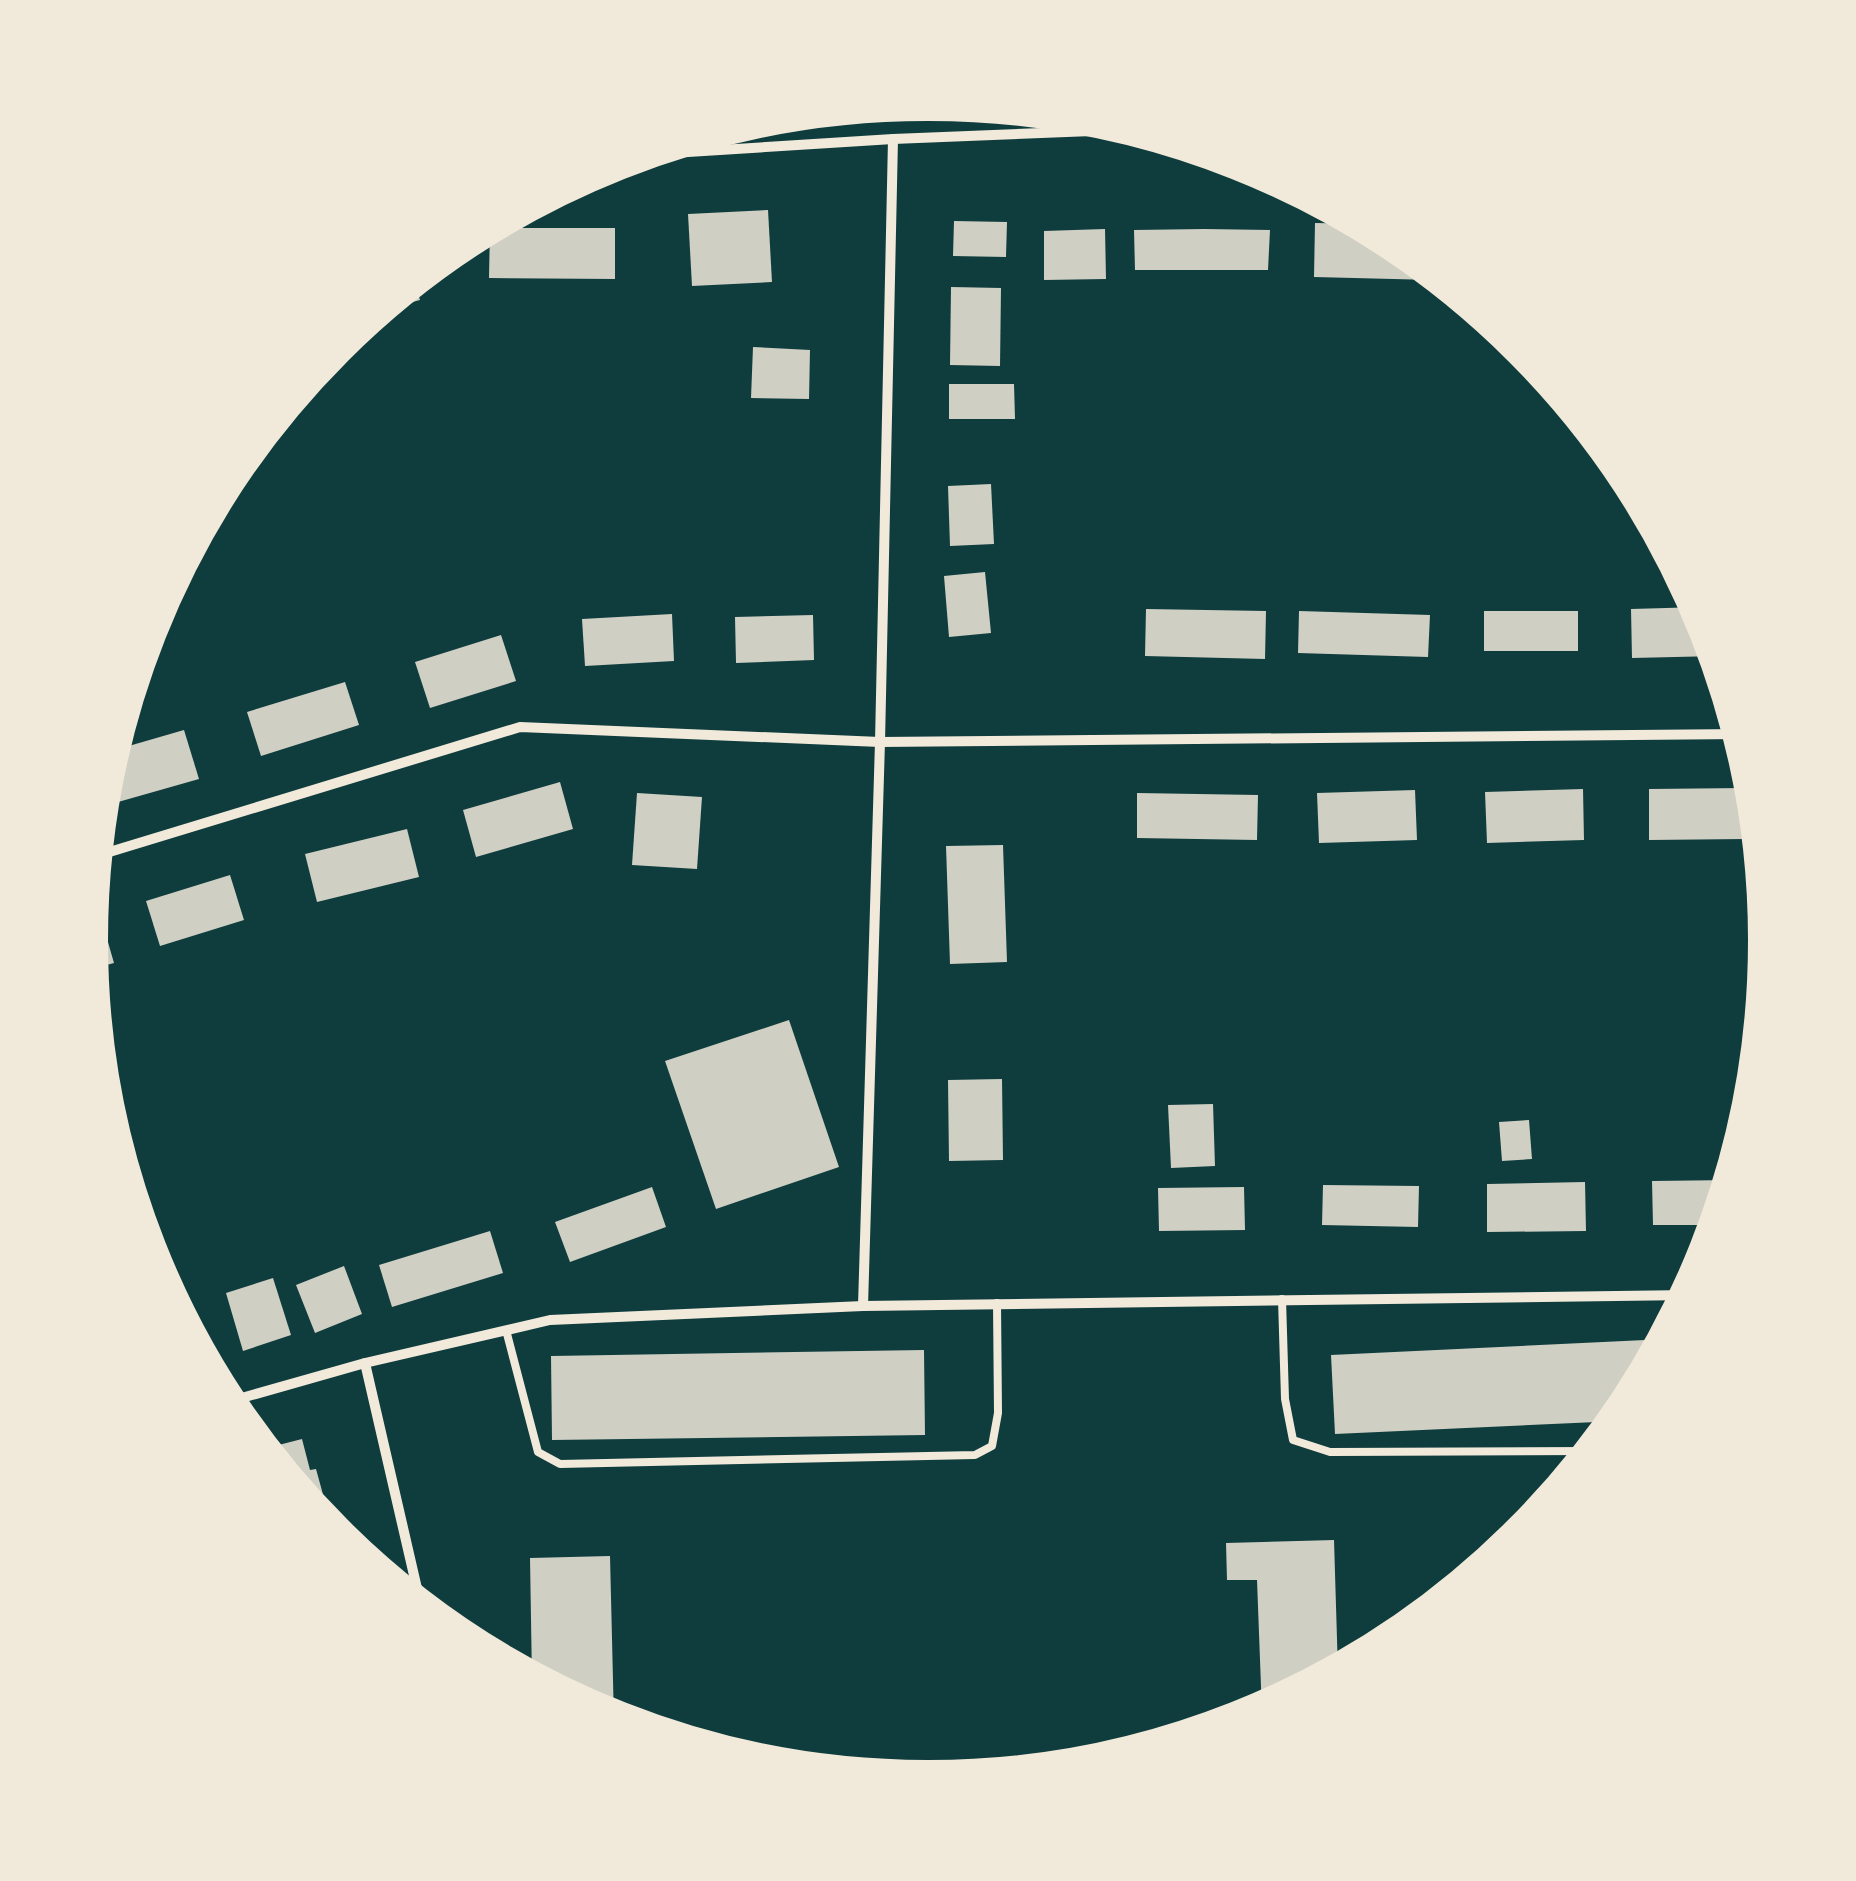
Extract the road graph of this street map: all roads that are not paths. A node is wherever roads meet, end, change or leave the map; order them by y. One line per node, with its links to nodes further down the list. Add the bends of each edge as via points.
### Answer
1 (1090, 131): 2 (street)
2 (893, 139): 3 (street); 5 (street)
3 (685, 152)
4 (1727, 734): 5 (street)
5 (880, 742): 6 (street, via 520,728); 10 (street)
6 (108, 853)
7 (1673, 1295): 8 (street)
8 (1282, 1299): 9 (street); 14 (lane, via 1293,1440 1330,1452)
9 (996, 1303): 10 (street); 11 (lane, via 998,1413 992,1446 975,1455 560,1464 538,1452)
10 (864, 1306): 11 (street, via 550,1320)
11 (506, 1330): 12 (street)
12 (365, 1362): 13 (street); 15 (street)
13 (241, 1397)
14 (1577, 1450)
15 (417, 1588)

